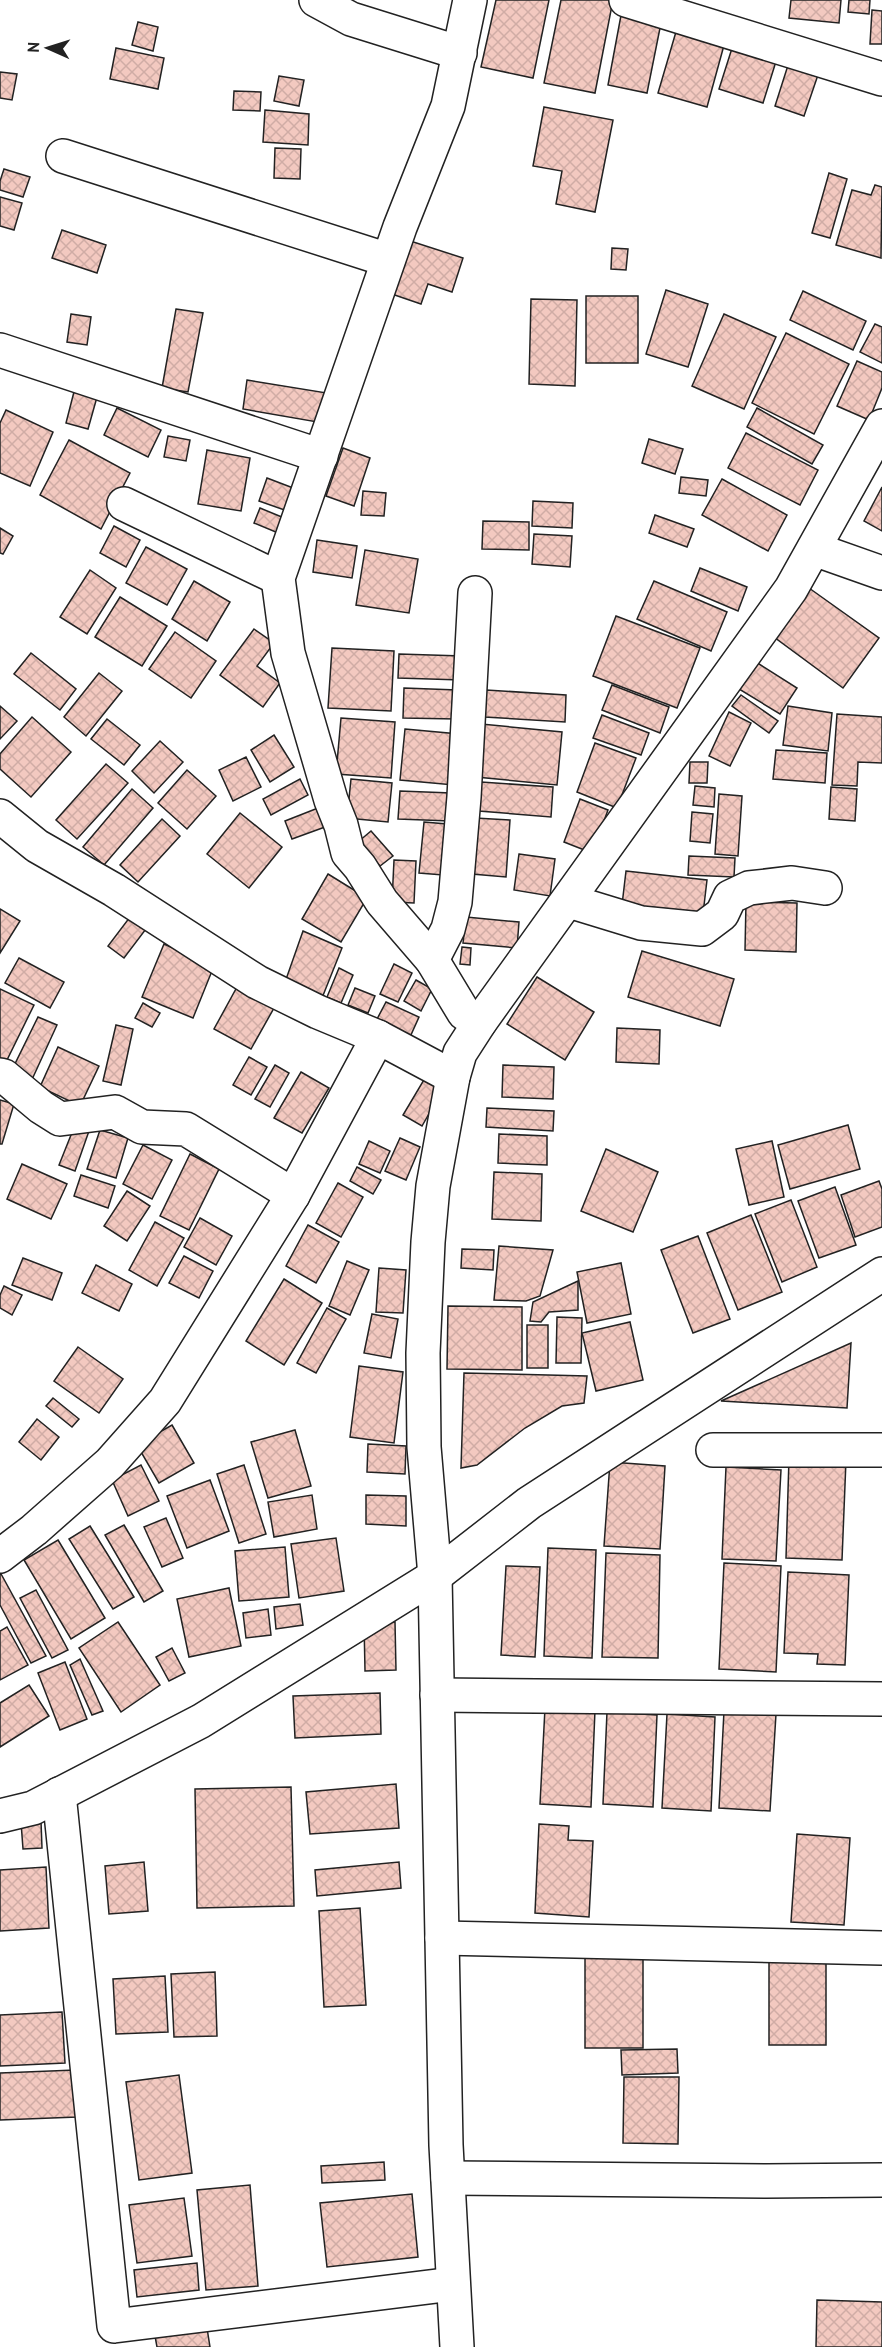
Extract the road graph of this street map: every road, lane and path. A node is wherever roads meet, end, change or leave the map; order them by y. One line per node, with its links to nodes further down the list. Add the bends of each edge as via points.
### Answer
1 (316, 0): 4 (street, via 351,19)
2 (470, 0): 4 (street)
3 (626, 0): 5 (street)
4 (460, 53): 7 (street, via 448,105)
5 (882, 79)
6 (63, 156): 7 (street)
7 (388, 260): 10 (street)
8 (0, 350): 10 (street)
9 (882, 426): 12 (street)
10 (321, 456): 14 (street)
11 (124, 504): 14 (street)
12 (814, 549): 13 (street); 18 (street, via 791,590)
13 (882, 573)
14 (278, 578): 19 (street, via 288,652 348,853 382,902)
15 (475, 593): 19 (street, via 465,797 454,902 448,929)
16 (0, 816): 21 (street, via 37,846 114,890 257,982)
17 (825, 888): 18 (street, via 792,883 749,888 729,897 722,914 702,929 641,923)
18 (569, 901): 20 (street)
19 (432, 960): 20 (street, via 464,1013)
20 (480, 1022): 23 (street, via 460,1053)
21 (378, 1037): 23 (street); 24 (street)
22 (0, 1075): 24 (street, via 60,1119 115,1112 142,1127 186,1129)
23 (453, 1077): 29 (street, via 433,1186 423,1353 424,1447)
24 (293, 1195): 28 (street, via 165,1401 110,1463)
25 (882, 1274): 29 (street, via 529,1503)
26 (713, 1450): 27 (street)
27 (882, 1450)
28 (0, 1556)
29 (435, 1576): 30 (street); 32 (street, via 201,1721)
30 (437, 1695): 31 (street); 34 (street)
31 (882, 1699)
32 (59, 1794): 33 (street, via 33,1808); 39 (street)
33 (0, 1816)
34 (442, 1938): 35 (street); 36 (street)
35 (882, 1948)
36 (448, 2178): 37 (street); 38 (street)
37 (882, 2180)
38 (453, 2284): 39 (street); 40 (street)
39 (115, 2337)
40 (457, 2347)

